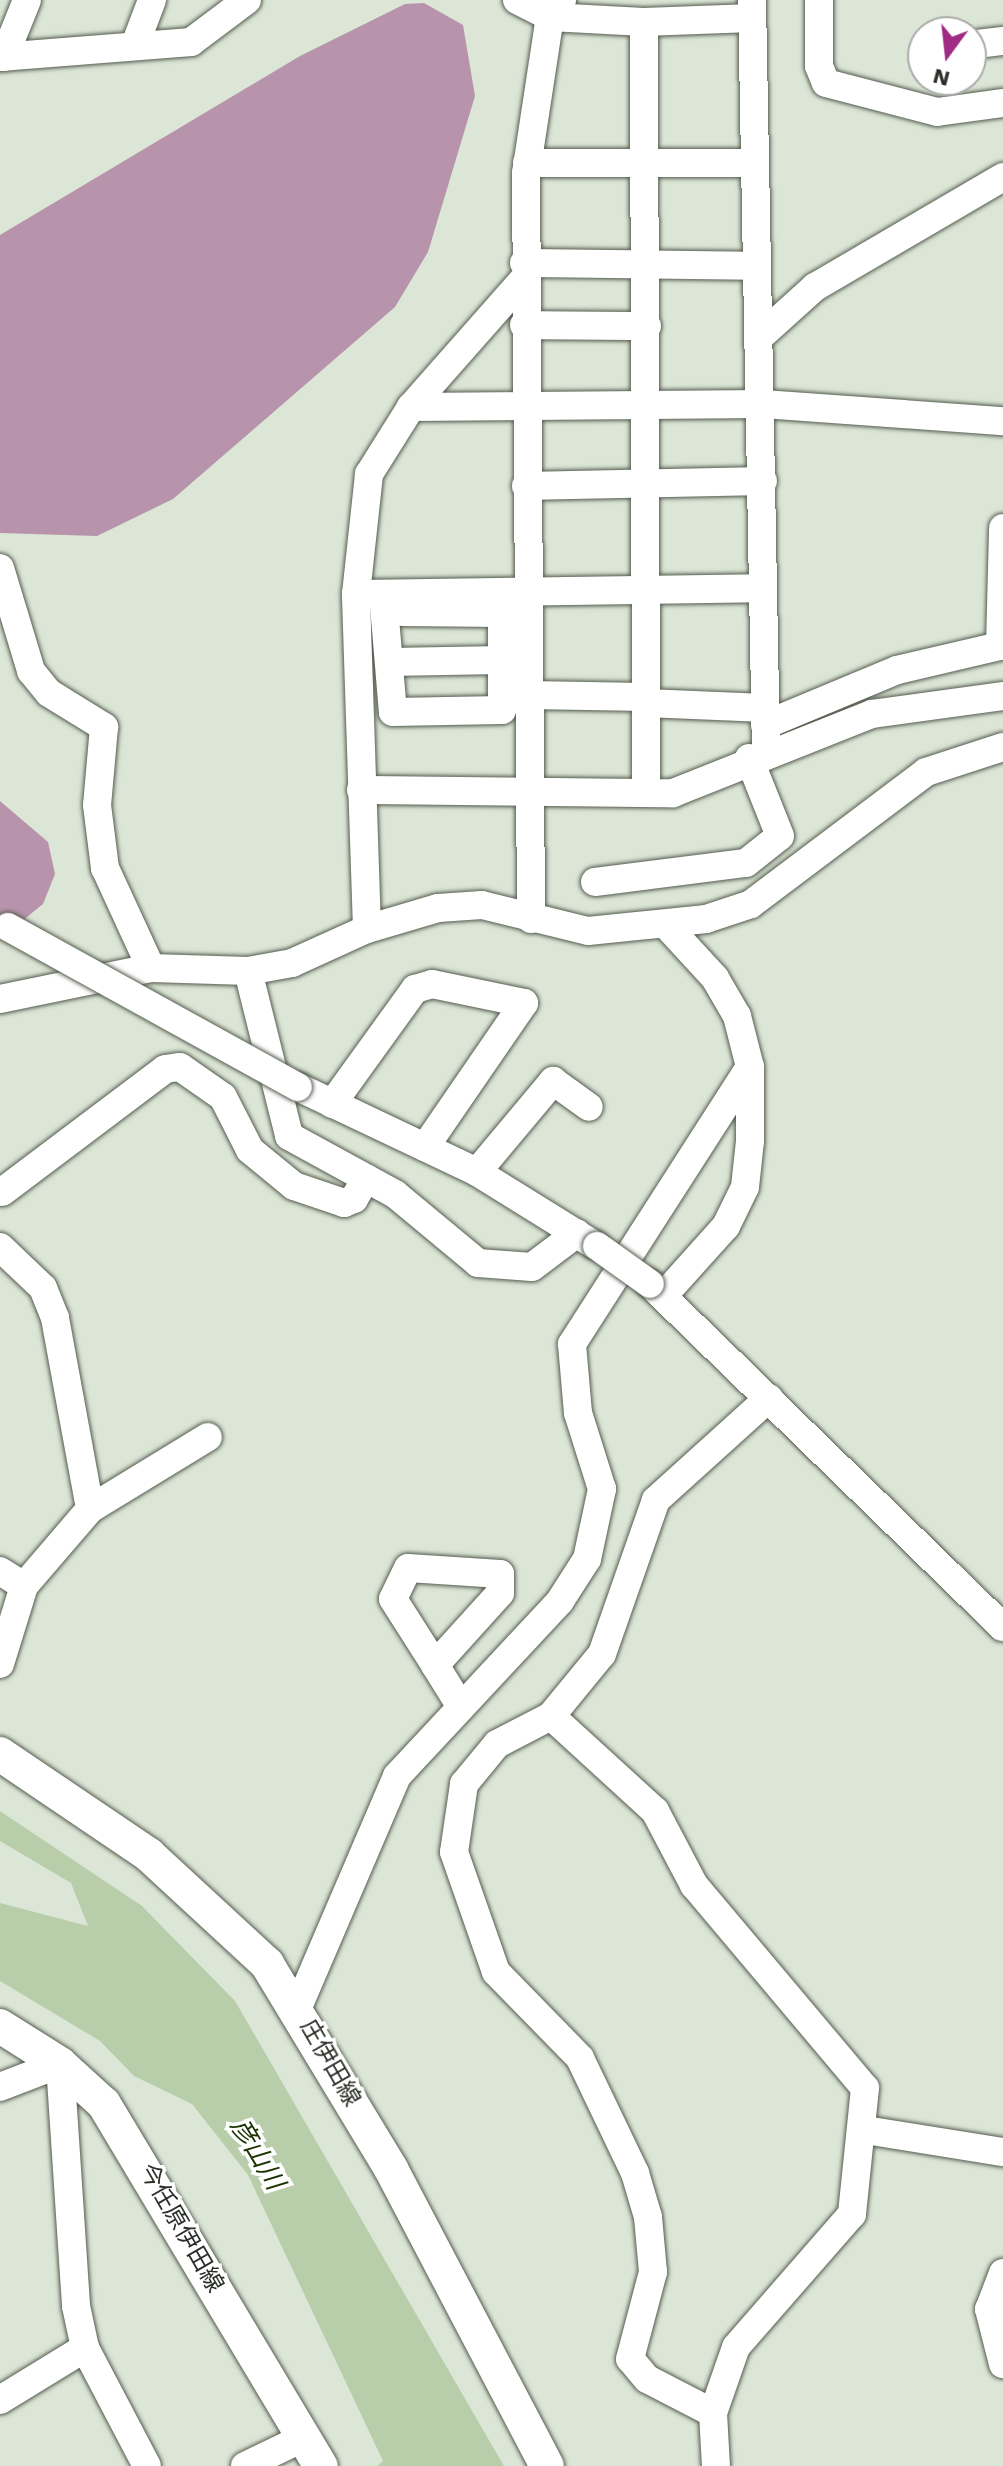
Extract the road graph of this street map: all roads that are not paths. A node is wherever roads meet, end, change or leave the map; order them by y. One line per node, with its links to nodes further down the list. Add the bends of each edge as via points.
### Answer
1 (27, 0): 10 (street)
2 (152, 0): 9 (street)
3 (247, 0): 9 (street, via 191,42)
4 (517, 0): 6 (street)
5 (819, 0): 11 (street, via 826,83 937,112)
6 (556, 9): 8 (street); 13 (street)
7 (752, 9): 8 (street); 14 (street)
8 (644, 22): 12 (street)
9 (135, 45): 10 (street)
10 (2, 57)
11 (1003, 103)
12 (644, 162): 13 (street); 14 (street); 16 (street)
13 (527, 163): 18 (street)
14 (755, 163): 17 (street)
15 (1003, 177): 21 (street, via 815,287)
16 (646, 266): 17 (street); 18 (street); 20 (street)
17 (757, 266): 21 (street)
18 (524, 272): 19 (street); 24 (street)
19 (524, 325): 20 (street); 25 (street)
20 (647, 326): 23 (street)
21 (764, 333): 22 (street)
22 (763, 404): 23 (street); 26 (street); 27 (street)
23 (648, 406): 25 (street); 28 (street)
24 (411, 407): 25 (street); 36 (street, via 369,474)
25 (525, 409): 29 (street)
26 (1003, 421)
27 (763, 481): 28 (street); 33 (street)
28 (647, 483): 29 (street); 34 (street)
29 (526, 486): 35 (street)
30 (1003, 528): 32 (street)
31 (0, 568): 53 (street, via 31,671 49,693 104,727 97,805 105,868)
32 (1002, 576): 37 (street)
33 (763, 588): 34 (street); 43 (street)
34 (647, 590): 35 (street); 42 (street)
35 (510, 599): 36 (street); 38 (street); 40 (street)
36 (375, 600): 39 (street); 45 (street)
37 (1002, 627): 43 (street, via 1000,646 897,670)
38 (502, 660): 39 (street); 39 (street, via 502,710 393,712)
39 (389, 662)
40 (528, 695): 42 (street); 47 (street)
41 (1003, 696): 43 (street)
42 (646, 700): 43 (street); 46 (street)
43 (761, 735): 46 (street, via 673,793); 48 (street, via 780,836 746,863)
44 (1003, 747): 51 (street, via 926,772 751,904)
45 (361, 790): 47 (street); 52 (street)
46 (646, 793): 47 (street)
47 (530, 794): 49 (street)
48 (595, 882)
49 (531, 919): 51 (street, via 588,931); 52 (street, via 482,905)
50 (4, 925): 57 (street, bridge)
51 (669, 928): 56 (street, via 715,978 737,1016)
52 (367, 929): 54 (street, via 292,963)
53 (151, 968): 54 (street); 55 (street)
54 (248, 971): 61 (street, via 289,1136)
55 (0, 999)
56 (750, 1067): 65 (street, via 745,1187 726,1226); 74 (street, via 572,1344 578,1413 602,1489 587,1559 560,1601)
57 (332, 1104): 59 (street); 59 (street, via 415,989 432,984 524,1003)
58 (589, 1107): 60 (street, via 553,1081)
59 (425, 1147): 60 (street)
60 (477, 1172): 63 (street)
61 (366, 1178): 62 (street, via 354,1199 344,1203 294,1186 250,1150 223,1097 180,1067 165,1069); 63 (street, via 428,1217 478,1263 506,1271)
62 (2, 1192)
63 (587, 1240): 65 (street, bridge)
64 (0, 1247): 68 (street, via 43,1288 55,1318)
65 (657, 1289): 66 (street)
66 (769, 1398): 71 (street); 75 (street, via 656,1500 602,1654)
67 (208, 1437): 68 (street)
68 (90, 1509): 70 (street)
69 (0, 1571): 70 (street)
70 (24, 1586): 72 (street)
71 (1003, 1627)
72 (0, 1664)
73 (435, 1665): 74 (street)
74 (461, 1707): 77 (street, via 397,1776)
75 (551, 1716): 81 (street, via 655,1811 694,1885 853,2066 865,2088); 87 (street, via 497,1744 464,1784 454,1852 496,1972 580,2058 635,2173 648,2217 653,2272 629,2341 630,2359 647,2379)
76 (0, 1754): 77 (main road, 庄伊田線, via 149,1855 233,1926)
77 (298, 2007): 91 (main road, 庄伊田線)
78 (0, 2026): 79 (main road, 今任原伊田線)
79 (60, 2064): 80 (street); 84 (street, via 72,2272); 88 (main road, 今任原伊田線, via 104,2104 139,2156)
80 (0, 2087)
81 (865, 2130): 82 (street); 87 (street, via 846,2229 801,2266 736,2347)
82 (1003, 2152)
83 (1003, 2273): 85 (street, via 989,2309)
84 (85, 2348): 86 (street); 89 (street)
85 (1003, 2364)
86 (0, 2400)
87 (713, 2413): 92 (street)
88 (313, 2452): 90 (street)
89 (147, 2466)
90 (245, 2466)
91 (547, 2466)
92 (716, 2466)

